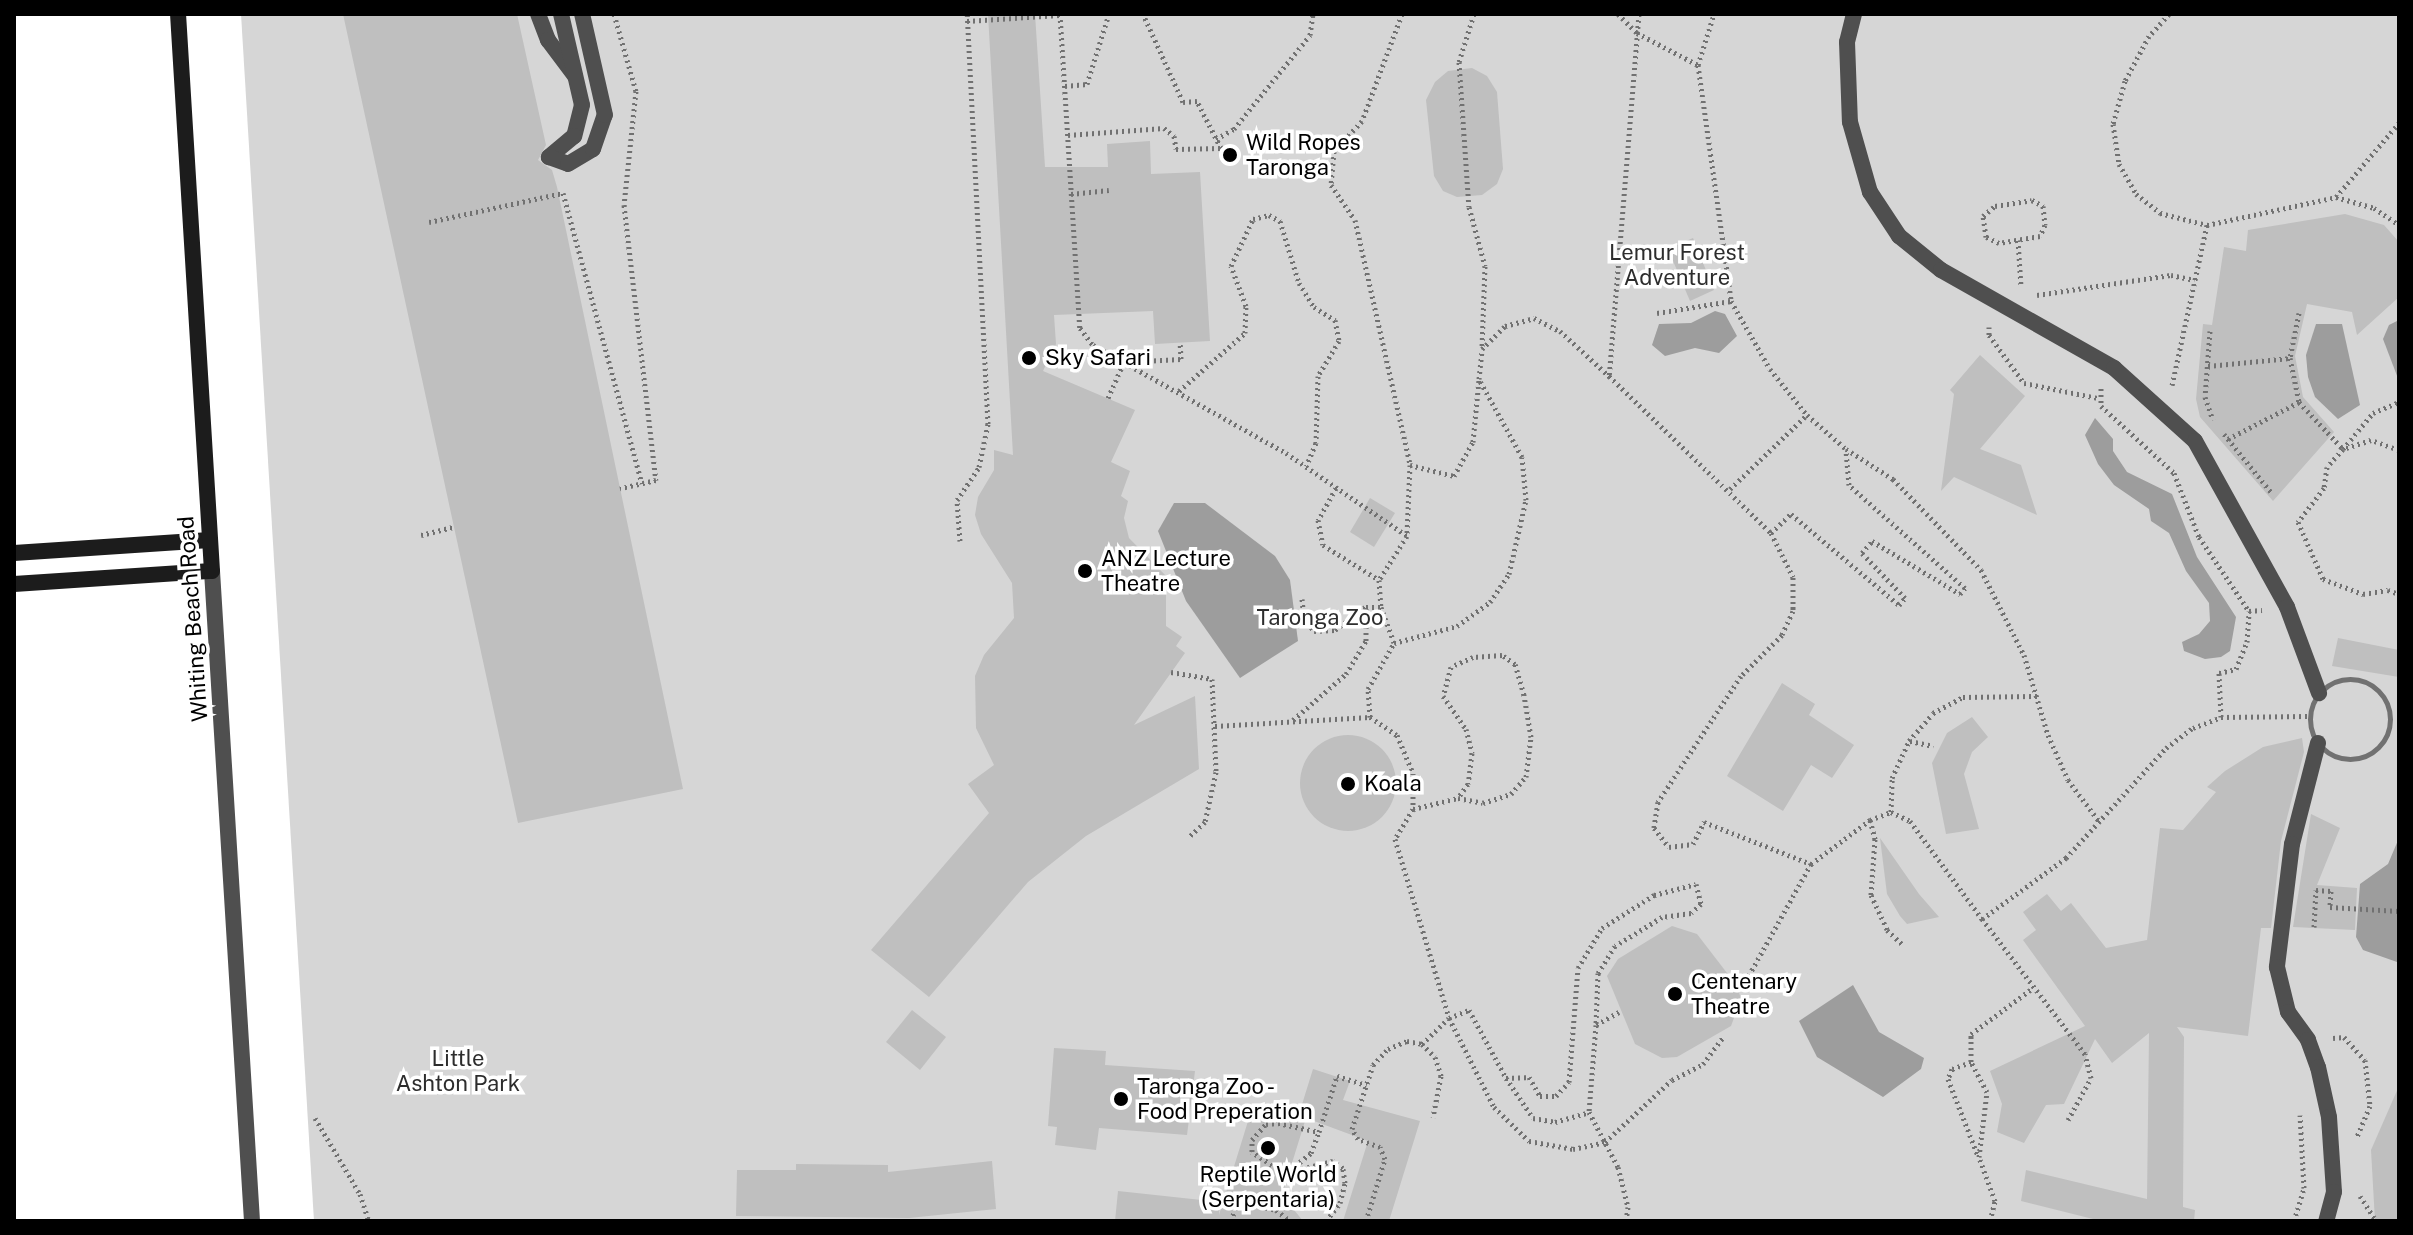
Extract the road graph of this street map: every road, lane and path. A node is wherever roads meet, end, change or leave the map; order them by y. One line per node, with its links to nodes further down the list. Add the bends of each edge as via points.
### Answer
1 (178, 14): 70 (street, Whiting Beach Road)
2 (538, 14): 19 (street, via 548,40)
3 (561, 14): 19 (street)
4 (582, 14): 19 (street, via 605,115 593,149 568,164 549,157 574,136 580,121)
5 (1109, 14): 20 (path, via 1087,84)
6 (1143, 14): 23 (path, via 1183,102 1197,101)
7 (1313, 14): 23 (path, via 1310,35 1234,129)
8 (1402, 14): 59 (path, via 1362,121 1334,151 1331,185 1355,220)
9 (1474, 14): 41 (path, via 1459,62 1469,207 1485,266)
10 (1618, 14): 17 (path)
11 (1639, 14): 17 (path)
12 (1714, 14): 18 (path)
13 (1854, 14): 33 (street, via 1847,42 1850,122 1870,192 1899,236 1941,270)
14 (2169, 14): 29 (path, via 2149,36 2125,81 2113,124 2119,164 2136,194 2160,213)
15 (1060, 15): 16 (path); 20 (path)
16 (967, 18): 71 (path, via 988,424 979,467 957,500)
17 (1637, 33): 18 (path); 46 (path)
18 (1698, 65): 36 (path)
19 (579, 81)
20 (1065, 86): 22 (path)
21 (2399, 123): 26 (path)
22 (1068, 135): 23 (path, via 1164,128 1174,136 1176,149 1221,148); 25 (path)
23 (1216, 139)
24 (1109, 190): 25 (path)
25 (1071, 194): 43 (path, via 1080,328 1093,345)
26 (2336, 197): 29 (path); 30 (path, via 2374,208)
27 (624, 205): 61 (path, via 656,480)
28 (429, 222): 61 (path, via 563,193)
29 (2207, 225): 32 (path)
30 (2399, 225)
31 (2018, 240): 31 (path, via 1999,243 1986,237 1983,216 1995,206 2032,200 2043,206 2040,236); 35 (path, via 2024,278)
32 (2194, 280): 34 (path, via 2171,275); 49 (path)
33 (1987, 295): 45 (street); 51 (path, via 1989,335 2024,383)
34 (2040, 295)
35 (2015, 298)
36 (1731, 301): 37 (path); 54 (path, via 1770,369)
37 (1657, 313)
38 (2299, 313): 42 (path)
39 (2210, 331): 44 (path)
40 (1180, 342): 43 (path, via 1181,359)
41 (1482, 349): 46 (path, via 1505,326 1534,318 1560,331); 47 (path)
42 (2290, 358): 44 (path); 52 (path)
43 (1124, 362): 48 (path); 50 (path)
44 (2208, 366): 55 (path, via 2209,414)
45 (2114, 368): 51 (path); 80 (street, via 2195,441)
46 (1609, 376): 64 (path)
47 (1479, 379): 59 (path, via 1473,442 1454,476); 82 (path, via 1522,457 1526,500 1509,574 1490,602 1457,626)
48 (1179, 391): 60 (path); 60 (path, via 1245,333 1246,306 1231,266 1253,219 1269,215 1280,221 1299,283 1314,307 1335,320 1339,341 1318,376 1316,443)
49 (2170, 391)
50 (1108, 398)
51 (2098, 398): 81 (path, via 2174,473 2199,537)
52 (2299, 402): 55 (path); 57 (path)
53 (2399, 402): 57 (path, via 2373,413)
54 (1807, 415): 56 (path); 64 (path)
55 (2228, 439): 65 (path)
56 (1846, 449): 67 (path, via 1849,485 1965,588 1960,594 1872,541 1862,553 1905,598 1899,605 1791,514); 85 (path, via 1893,479 1981,570 2024,655)
57 (2343, 449): 58 (path, via 2371,440); 76 (path, via 2327,467 2324,488 2303,509 2298,522 2301,537 2323,579 2335,587)
58 (2399, 450)
59 (1410, 465): 69 (path)
60 (1306, 466): 63 (path)
61 (642, 483): 62 (path)
62 (620, 488)
63 (1336, 488): 69 (path); 74 (path, via 1318,520 1323,545)
64 (1730, 490): 67 (path)
65 (2271, 492)
66 (454, 527): 68 (path)
67 (1771, 533): 102 (path, via 1793,577 1793,611 1782,635 1741,676 1658,802 1654,828 1669,847 1693,844 1704,822)
68 (421, 535)
69 (1407, 536): 74 (path)
70 (210, 540): 72 (street); 73 (street, Whiting Beach Road)
71 (960, 541)
72 (14, 553)
73 (212, 571): 75 (street); 125 (street, Whiting Beach Road)
74 (1379, 580): 79 (path)
75 (14, 584)
76 (2399, 594)
77 (1302, 599): 78 (path, via 1304,618 1314,631 1335,630)
78 (1366, 607): 79 (path); 91 (path, via 1366,641 1346,674)
79 (1381, 607): 82 (path)
80 (2287, 607): 81 (path); 84 (street)
81 (2249, 611): 90 (path, via 2247,642 2236,669 2219,673)
82 (1394, 643): 89 (path, via 1368,689)
83 (1171, 672): 92 (path, via 1212,679)
84 (2319, 693): 86 (path, via 2329,684 2355,678 2378,689)
85 (2037, 696): 93 (path, via 1963,697 1933,713); 100 (path, via 2068,780)
86 (2390, 713): 87 (path); 94 (path, via 2385,739 2365,756 2339,758)
87 (2399, 713)
88 (2309, 716): 90 (path)
89 (1370, 717): 91 (path); 97 (path, via 1397,735 1413,773)
90 (2221, 717): 100 (path, via 2166,748)
91 (1293, 721): 92 (path)
92 (1215, 726): 101 (path, via 1216,772 1205,822)
93 (1909, 741): 95 (path); 98 (path, via 1892,778)
94 (2318, 743): 133 (street, via 2292,844 2277,967 2288,1012 2308,1040 2318,1067 2329,1117 2334,1192)
95 (1933, 746)
96 (1458, 798): 96 (path, via 1483,803 1511,794 1526,777 1531,737 1524,695 1515,664 1502,655 1473,657 1451,667 1443,696 1466,729 1472,753 1468,784); 97 (path)
97 (1413, 809): 110 (path, via 1395,839)
98 (1891, 812): 99 (path); 104 (path, via 1910,821)
99 (1870, 820): 102 (path); 106 (path, via 1875,839 1871,895 1887,930)
100 (2099, 821): 104 (path, via 2066,858)
101 (1189, 837)
102 (1811, 864): 107 (path)
103 (2399, 911): 105 (path, via 2330,907 2331,891 2316,890)
104 (1982, 919): 108 (path)
105 (2314, 927)
106 (1902, 944)
107 (1743, 986)
108 (2033, 988): 114 (path, via 1971,1034); 120 (path, via 2085,1054 2091,1078)
109 (1619, 1012): 111 (path)
110 (1449, 1018): 113 (path); 115 (path, via 1469,1010); 122 (path, via 1494,1107 1529,1141 1573,1149)
111 (1596, 1025): 115 (path, via 1598,973 1615,946 1662,917 1691,913 1701,904 1696,884 1654,895 1602,928 1578,968 1569,1082 1556,1096 1540,1096 1529,1077); 117 (path)
112 (1723, 1037): 122 (path, via 1703,1064 1672,1080)
113 (1422, 1044): 116 (path, via 1407,1041 1388,1049 1373,1065); 118 (path, via 1435,1057 1441,1076)
114 (1971, 1062): 123 (path, via 1987,1092); 123 (path, via 1952,1069 1948,1079)
115 (1506, 1078): 117 (path, via 1533,1118 1555,1122)
116 (1367, 1085): 121 (path, via 1337,1076); 130 (path, via 1352,1129 1358,1139 1380,1147 1385,1159)
117 (1589, 1112): 122 (path)
118 (1433, 1117)
119 (315, 1118): 126 (path, via 360,1194)
120 (2068, 1120)
121 (1319, 1132): 124 (path, via 1311,1153); 124 (path, via 1289,1123 1266,1124 1256,1131 1252,1152 1260,1160)
122 (1605, 1142): 131 (path, via 1618,1167 1628,1207)
123 (1979, 1157): 132 (path, via 1995,1201)
124 (1295, 1166): 129 (path, via 1333,1161 1343,1168 1340,1203)
125 (252, 1221)
126 (369, 1221)
127 (1231, 1221): 128 (path, via 1236,1207 1248,1203 1276,1210)
128 (1290, 1221)
129 (1326, 1221)
130 (1366, 1221)
131 (1626, 1221)
132 (1990, 1221)
133 (2326, 1221)

